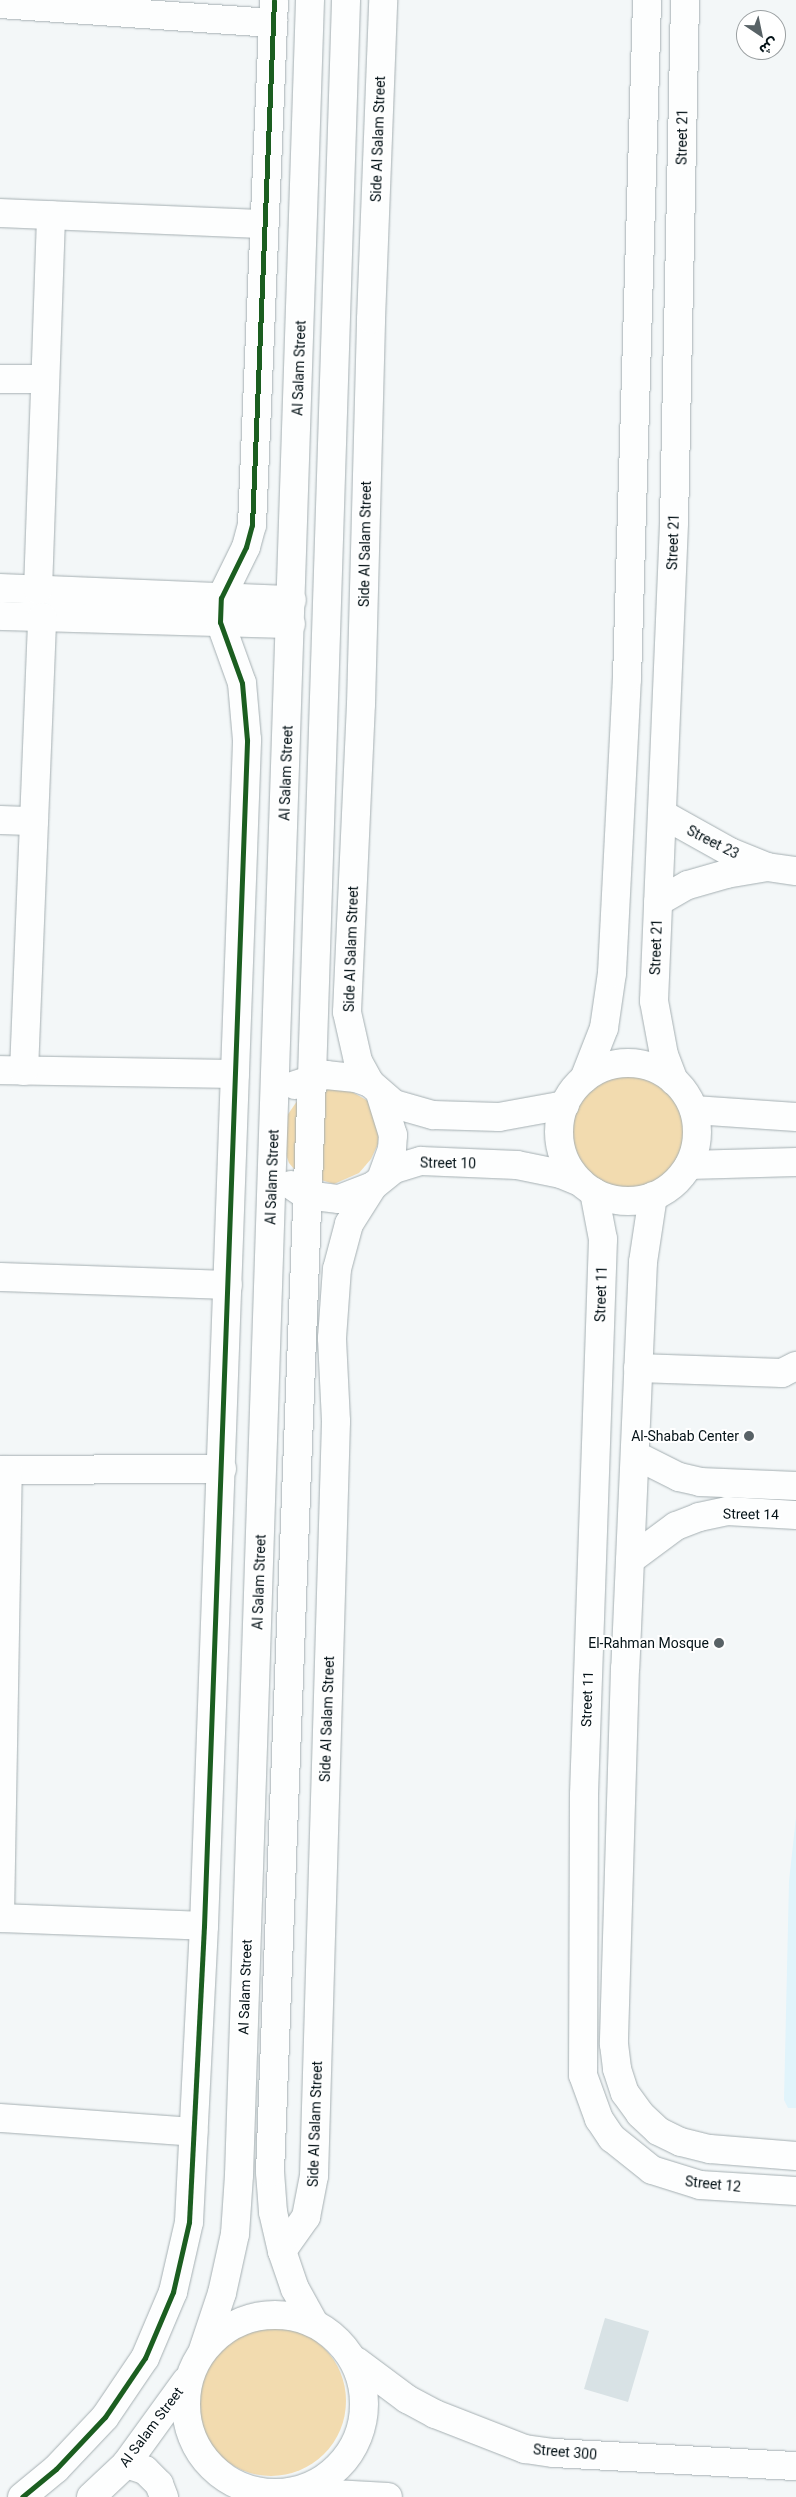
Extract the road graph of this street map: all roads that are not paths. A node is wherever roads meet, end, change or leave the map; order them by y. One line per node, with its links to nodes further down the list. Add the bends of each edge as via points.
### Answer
1 (310, 0): 19 (street, Al Salam Street)
2 (346, 0): 28 (street)
3 (384, 0): 29 (street, Side Al Salam Street)
4 (647, 0): 14 (street)
5 (685, 0): 15 (street, Street 21)
6 (0, 4): 7 (street)
7 (53, 4): 8 (street)
8 (273, 11): 11 (street)
9 (0, 213): 10 (street)
10 (51, 215): 11 (street); 13 (street)
11 (264, 224): 18 (street, via 252,525)
12 (0, 379): 13 (street)
13 (45, 379): 17 (street)
14 (631, 520): 15 (street); 33 (street, via 611,982 604,1028)
15 (674, 522): 22 (street, Street 21)
16 (0, 588): 17 (street)
17 (38, 590): 18 (street)
18 (221, 610): 19 (street); 21 (street); 31 (street, via 247,712)
19 (292, 612): 36 (street, Al Salam Street)
20 (0, 616): 21 (street)
21 (42, 617): 24 (street)
22 (662, 814): 25 (street, Street 23, via 695,834); 27 (street, Street 21)
23 (0, 820): 24 (street)
24 (34, 821): 30 (street)
25 (767, 867): 26 (street, Street 23); 27 (street, Street 23, via 688,885)
26 (796, 872)
27 (658, 902): 34 (street, Street 21, via 654,1001 659,1037)
28 (315, 914): 29 (street); 32 (street)
29 (352, 916): 35 (street, Side Al Salam Street, via 347,1012 358,1061)
30 (12, 1071): 31 (street)
31 (235, 1074): 48 (street)
32 (312, 1077): 35 (street, via 341,1075); 36 (street); 45 (street)
33 (584, 1079): 34 (street, via 600,1069 620,1063 640,1064 658,1070); 37 (street)
34 (674, 1081): 38 (street)
35 (375, 1088): 37 (street, via 410,1111 433,1115 499,1117); 43 (street, Side Al Salam Street, via 394,1135 392,1149)
36 (275, 1100): 42 (street, Al Salam Street)
37 (565, 1105): 44 (street, via 559,1138 569,1169)
38 (694, 1110): 39 (street); 41 (street, via 696,1147)
39 (796, 1117)
40 (796, 1162): 41 (street)
41 (689, 1165): 46 (street, via 678,1180)
42 (273, 1170): 45 (street); 71 (street, Al Salam Street, via 238,2175 234,2234 222,2293)
43 (377, 1181): 44 (street, Street 10, via 407,1163 421,1161 517,1165 561,1174); 45 (street, Street 10, via 338,1199); 50 (street, Side Al Salam Street, via 349,1224 342,1244)
44 (587, 1187): 46 (street, via 611,1199 629,1201); 59 (street, Street 11, via 603,1239)
45 (306, 1195): 49 (street)
46 (653, 1196): 52 (street, via 645,1237)
47 (0, 1277): 48 (street)
48 (228, 1285): 54 (street)
49 (300, 1338): 50 (street); 69 (street, via 270,2172 272,2212)
50 (332, 1338): 69 (street, Side Al Salam Street, via 336,1421 314,2176 306,2217)
51 (796, 1366): 52 (street, via 782,1373)
52 (638, 1368): 53 (street)
53 (634, 1455): 56 (street, via 679,1477 700,1482); 58 (street)
54 (222, 1469): 55 (street); 63 (street)
55 (4, 1470): 61 (street)
56 (796, 1486)
57 (796, 1515): 58 (street, Street 14, via 728,1511 699,1517 676,1526)
58 (630, 1560): 60 (street)
59 (588, 1666): 60 (street); 66 (street, Street 11, via 581,2051 589,2098)
60 (625, 1668): 67 (street, via 614,2044 616,2069 625,2093 658,2131 681,2142 710,2149)
61 (2, 1715): 62 (street)
62 (0, 1918): 63 (street)
63 (204, 1926): 65 (street)
64 (0, 2118): 65 (street)
65 (193, 2132): 78 (street, via 189,2222 173,2292 145,2358 105,2417 56,2469)
66 (612, 2138): 68 (street, Street 12, via 652,2170 675,2180 700,2185)
67 (796, 2156)
68 (796, 2191)
69 (282, 2251): 70 (street, via 295,2289)
70 (314, 2323): 71 (street, via 284,2315 254,2317 226,2329); 72 (street, via 335,2337)
71 (203, 2350): 73 (street)
72 (356, 2361): 75 (street, Street 300, via 407,2399 435,2414 525,2449); 76 (street, via 363,2388 364,2416 356,2442 341,2465 319,2482)
73 (189, 2377): 74 (street, Al Salam Street); 77 (street, via 185,2408 191,2438 208,2464)
74 (126, 2464): 79 (street, Al Salam Street); 80 (street, via 145,2470 160,2484)
75 (796, 2466)
76 (293, 2492): 77 (street); 81 (street)
77 (251, 2495)
78 (22, 2497)
79 (91, 2497)
80 (164, 2497)
81 (388, 2497)

